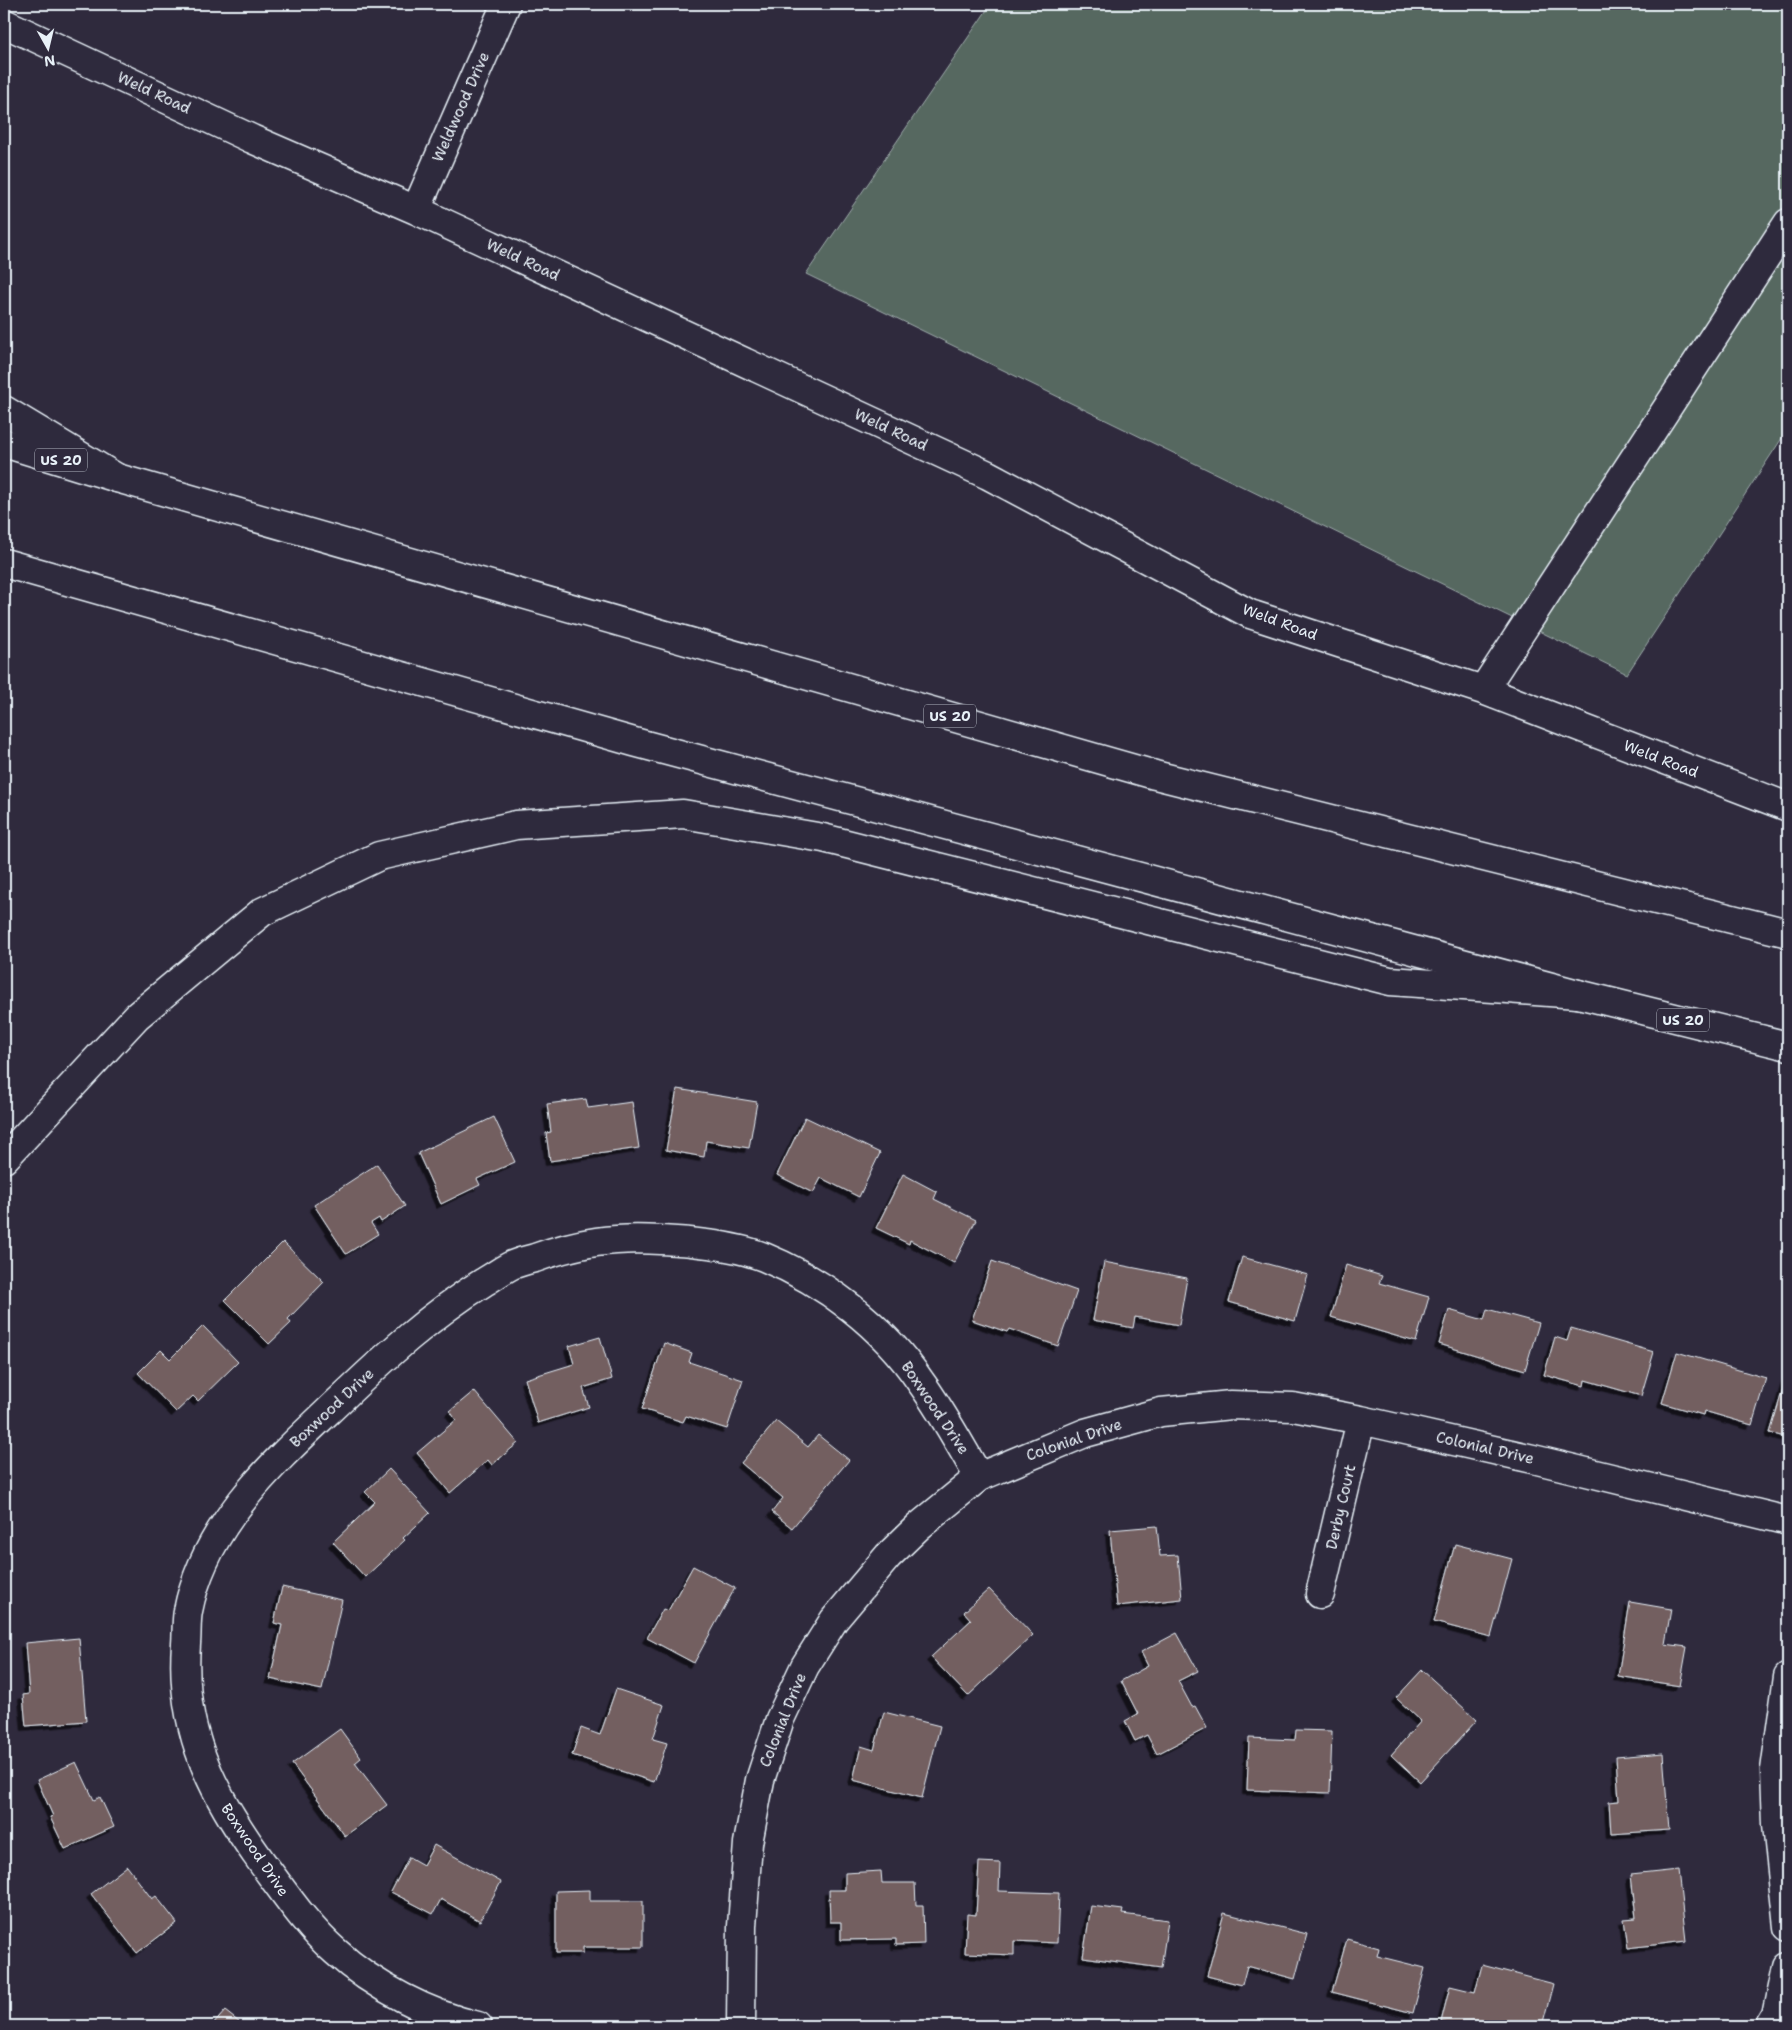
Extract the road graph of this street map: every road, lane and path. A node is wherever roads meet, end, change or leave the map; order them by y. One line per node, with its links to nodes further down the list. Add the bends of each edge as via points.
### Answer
1 (506, 4): 3 (main road, Weldwood Drive)
2 (4, 23): 3 (main road, Weld Road, via 252,139)
3 (416, 210): 9 (main road, Weld Road, via 988,475 1250,614)
4 (1788, 223): 9 (main road)
5 (4, 410): 7 (main road)
6 (4, 443): 7 (main road, US 20)
7 (117, 478): 11 (main road, US 20, via 1155,775)
8 (4, 564): 12 (main road, US 20, via 634,742)
9 (1483, 690): 10 (main road, Weld Road)
10 (1788, 807)
11 (1788, 932)
12 (1578, 994): 13 (main road, US 20); 14 (main road, via 1390,981 823,838 683,814 516,825 379,856 262,912 137,1016)
13 (1788, 1046)
14 (4, 1159)
15 (1361, 1420): 16 (main road, Colonial Drive, via 1293,1407 1231,1405 1161,1412 1085,1434); 17 (main road, Colonial Drive); 18 (main road, Derby Court)
16 (979, 1477): 22 (main road, Boxwood Drive, via 919,1378 887,1341 846,1303 806,1278 761,1256 695,1242 638,1238 595,1241 558,1250 512,1265 474,1289 428,1320 362,1378 244,1496 220,1532 199,1575 188,1612 185,1697 201,1755 218,1795 249,1846 287,1898 339,1955 374,1981 414,2002 452,2020); 23 (main road, Colonial Drive, via 888,1556 834,1620 805,1666 780,1719 760,1780 748,1843 742,1926)
17 (1788, 1521)
18 (1320, 1594)
19 (1788, 1677): 20 (main road, via 1776,1770 1777,1825)
20 (1788, 1927)
21 (1788, 1967): 24 (main road, via 1778,2016)
22 (478, 2026)
23 (741, 2026)
24 (1772, 2026)

